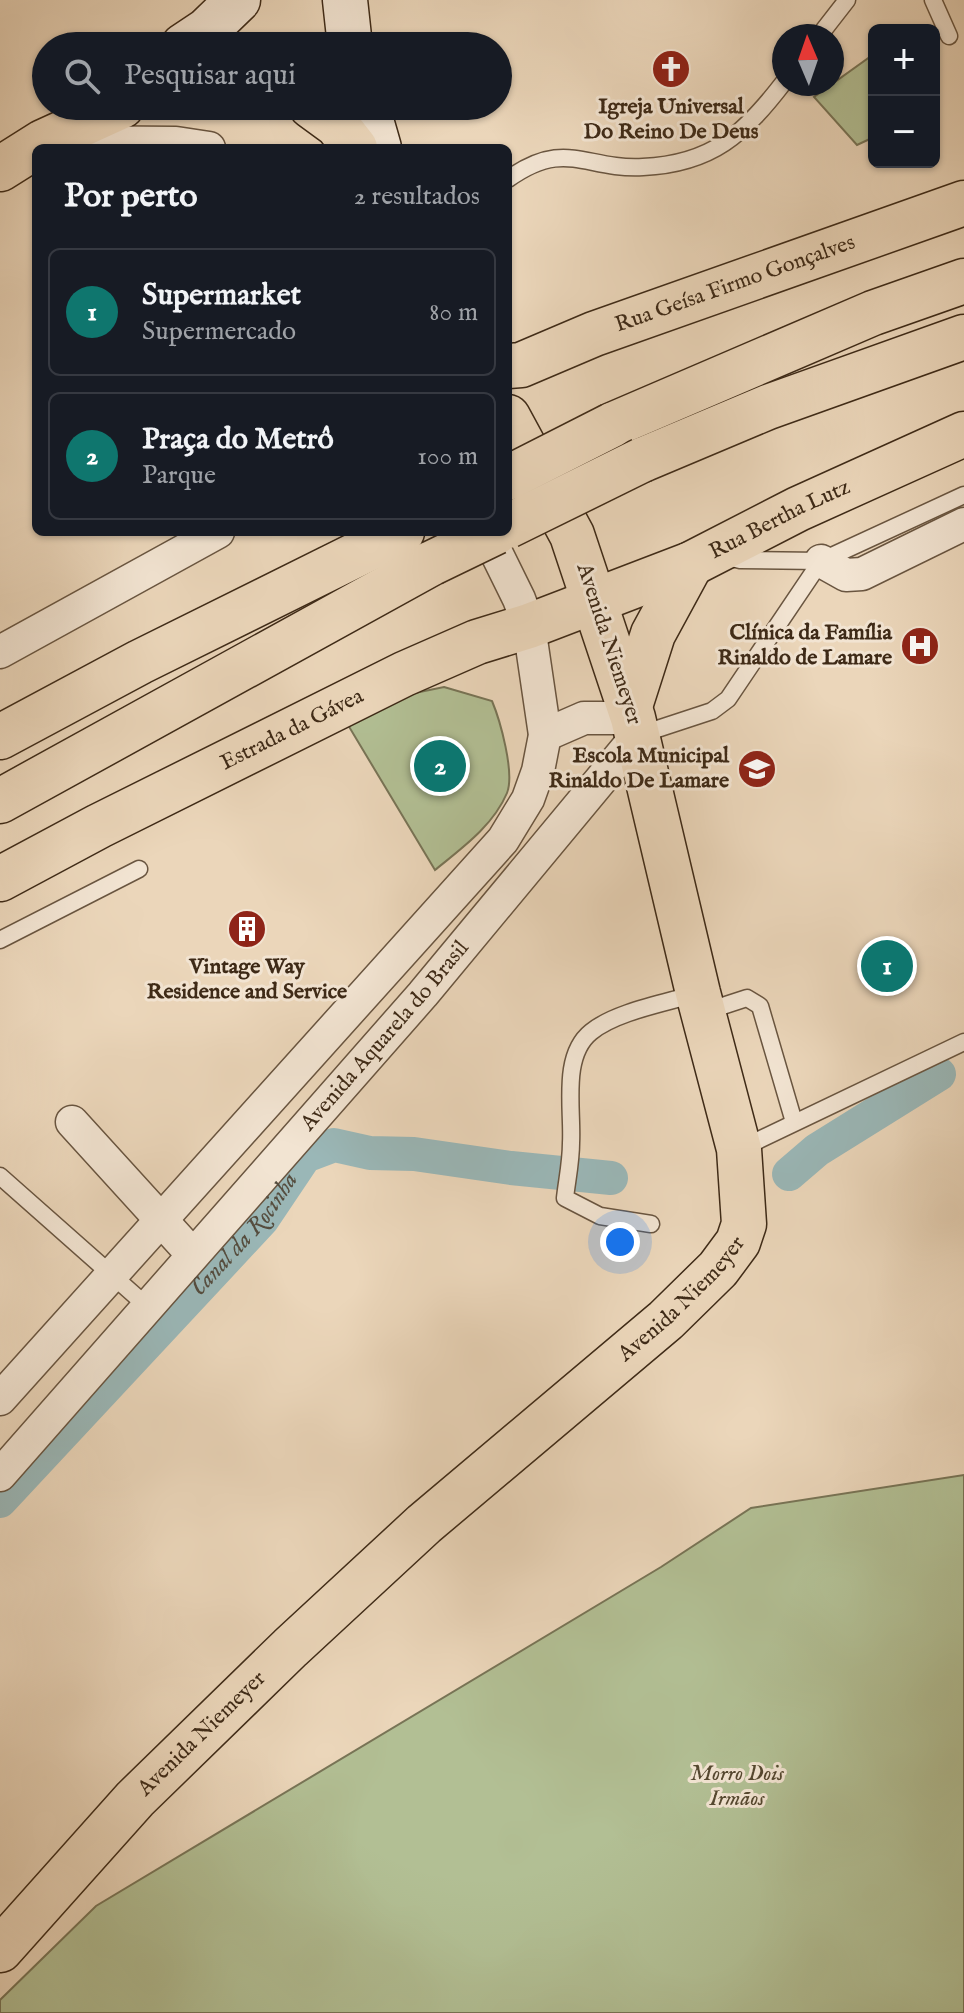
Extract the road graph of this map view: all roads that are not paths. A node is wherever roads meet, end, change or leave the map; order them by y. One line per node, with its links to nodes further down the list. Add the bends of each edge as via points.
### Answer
1 (238, 0): 6 (street)
2 (345, 0): 7 (street)
3 (847, 0): 5 (lane)
4 (933, 0): 8 (lane)
5 (828, 24)
6 (204, 32)
7 (348, 32)
8 (949, 36)
9 (773, 96): 21 (lane, via 727,143 691,160 642,168 555,156)
10 (75, 120): 14 (street)
11 (91, 120): 14 (main road)
12 (330, 120): 17 (main road)
13 (371, 120): 18 (street)
14 (43, 142): 15 (main road); 16 (street)
15 (40, 144)
16 (183, 144)
17 (352, 144)
18 (378, 144)
19 (32, 149): 20 (main road)
20 (0, 169)
21 (512, 176)
22 (964, 203): 25 (main road, Rua Geísa Firmo Gonçalves)
23 (964, 281): 28 (main road, bridge, via 873,313 612,425)
24 (964, 337): 30 (main road, bridge, via 768,407 642,460)
25 (512, 366)
26 (512, 424): 38 (main road, Avenida Niemeyer, via 572,535)
27 (964, 434): 36 (main road, Rua Bertha Lutz)
28 (512, 476)
29 (964, 495): 37 (lane)
30 (512, 524)
31 (964, 524): 37 (street, via 862,574 846,575)
32 (211, 536): 40 (street)
33 (394, 536): 43 (main road)
34 (488, 536): 39 (street, Avenida Aquarela do Brasil)
35 (488, 536): 44 (main road, bridge)
36 (702, 559): 37 (lane); 38 (main road, Rua Bertha Lutz); 41 (main road, via 653,634)
37 (821, 561): 41 (lane, via 728,699 712,711)
38 (595, 601): 39 (main road, Estrada da Gávea); 41 (main road, Avenida Niemeyer)
39 (529, 626): 42 (street, Avenida Aquarela do Brasil); 46 (main road, Estrada da Gávea, via 404,674)
40 (0, 652)
41 (634, 720): 42 (street, via 584,718); 48 (main road, Avenida Niemeyer); 56 (street, Avenida Aquarela do Brasil, via 423,994)
42 (545, 735): 54 (street, Avenida Aquarela do Brasil, via 528,799 503,840)
43 (0, 737)
44 (0, 801)
45 (139, 869): 47 (lane)
46 (0, 879)
47 (0, 940)
48 (700, 1003): 51 (lane, via 747,998 760,1006); 52 (main road, Avenida Niemeyer); 55 (lane, via 614,1020 592,1031 574,1059 565,1198 600,1216)
49 (964, 1042): 51 (lane)
50 (72, 1122): 54 (street)
51 (794, 1122): 52 (lane)
52 (739, 1149): 61 (main road, Avenida Niemeyer, via 744,1224 718,1269 290,1648 135,1799)
53 (0, 1176): 57 (lane)
54 (162, 1219): 56 (street); 57 (street, Avenida Aquarela do Brasil)
55 (651, 1224)
56 (193, 1255): 58 (street, Avenida Aquarela do Brasil)
57 (112, 1274): 58 (lane); 59 (street, Avenida Aquarela do Brasil)
58 (148, 1307): 60 (street, Avenida Aquarela do Brasil)
59 (0, 1399)
60 (0, 1475)
61 (0, 1950)

